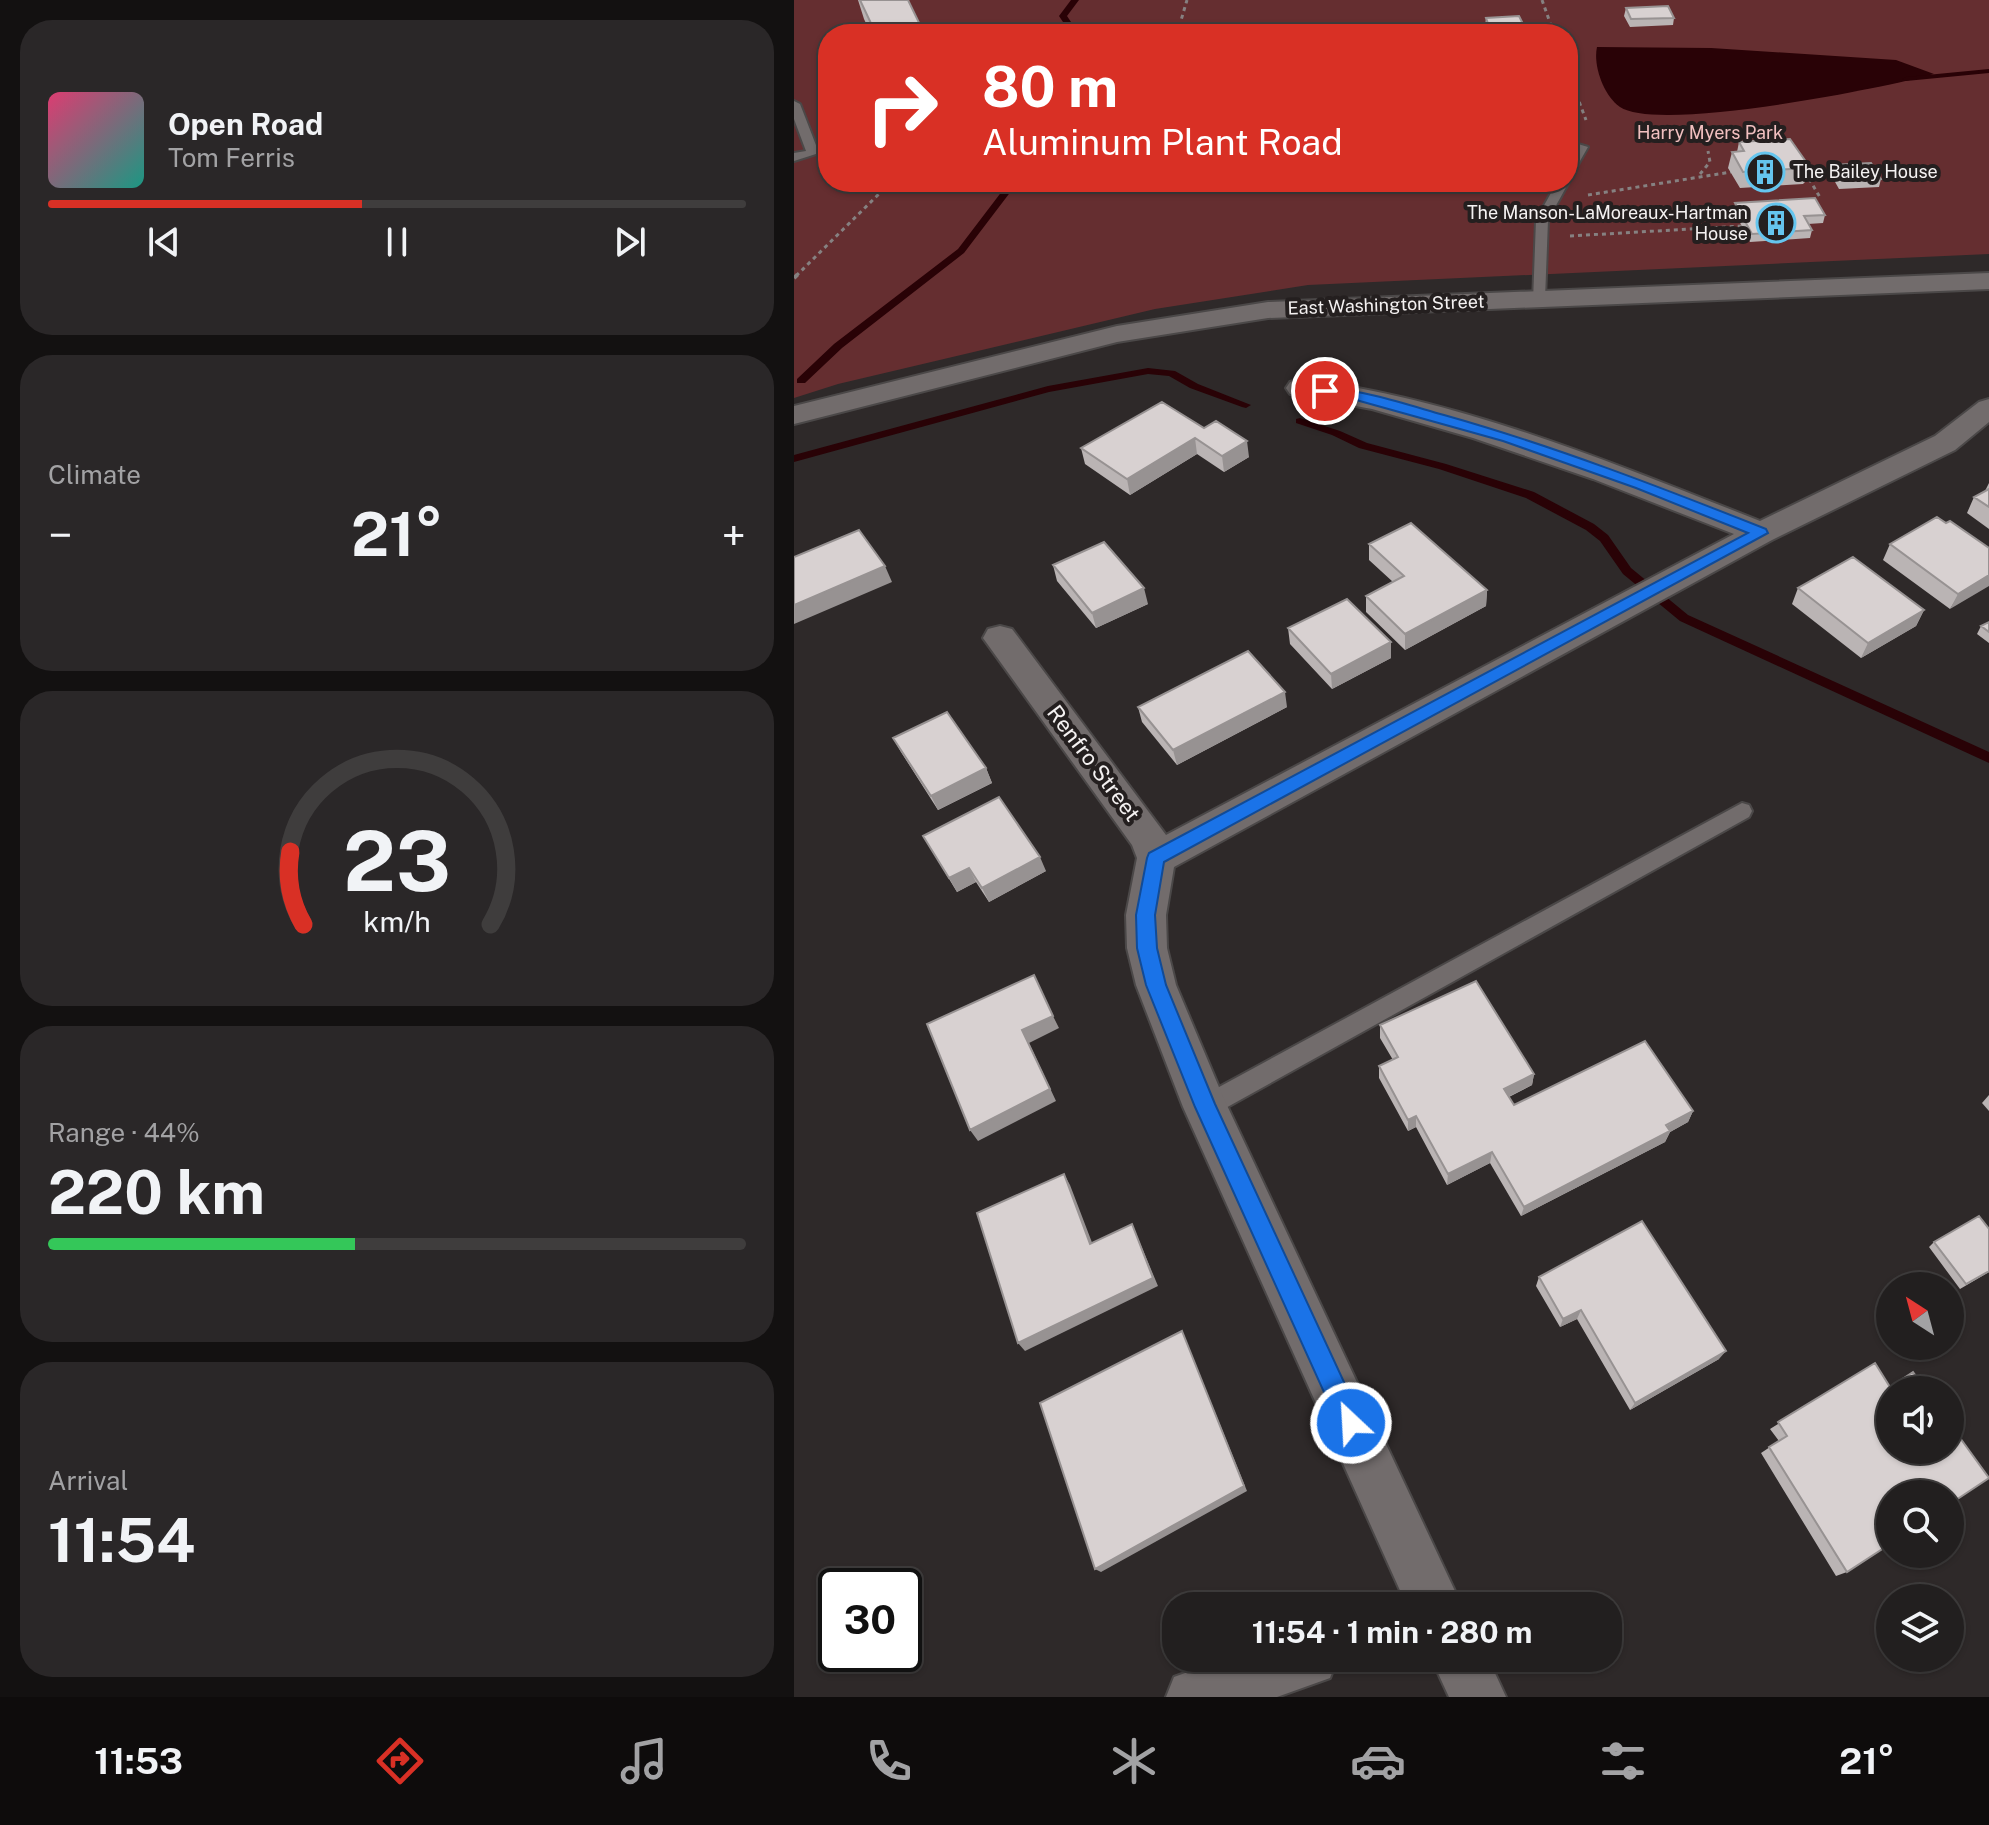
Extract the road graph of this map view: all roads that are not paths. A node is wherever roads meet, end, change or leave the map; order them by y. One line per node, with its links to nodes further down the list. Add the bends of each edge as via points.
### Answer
1 (794, 104): 4 (lane, via 813,153)
2 (1582, 147): 3 (lane)
3 (1578, 154)
4 (794, 157)
5 (1558, 192): 7 (lane, via 1542,220)
6 (1989, 281): 7 (street, East Washington Street)
7 (1538, 299): 10 (street, East Washington Street, via 1268,310 1117,334)
8 (1300, 388): 11 (street, via 1350,394 1508,437)
9 (1989, 408): 11 (street, via 1945,443)
10 (800, 410)
11 (1761, 533): 14 (street)
12 (1000, 638): 14 (street, Renfro Street, via 1137,820)
13 (1742, 811): 15 (lane)
14 (1156, 858): 15 (street, via 1146,915 1147,948 1156,985)
15 (1205, 1107): 16 (street)
16 (1429, 1592)
17 (1268, 1672): 19 (street)
18 (1466, 1672): 20 (street)
19 (1194, 1697)
20 (1478, 1697)

